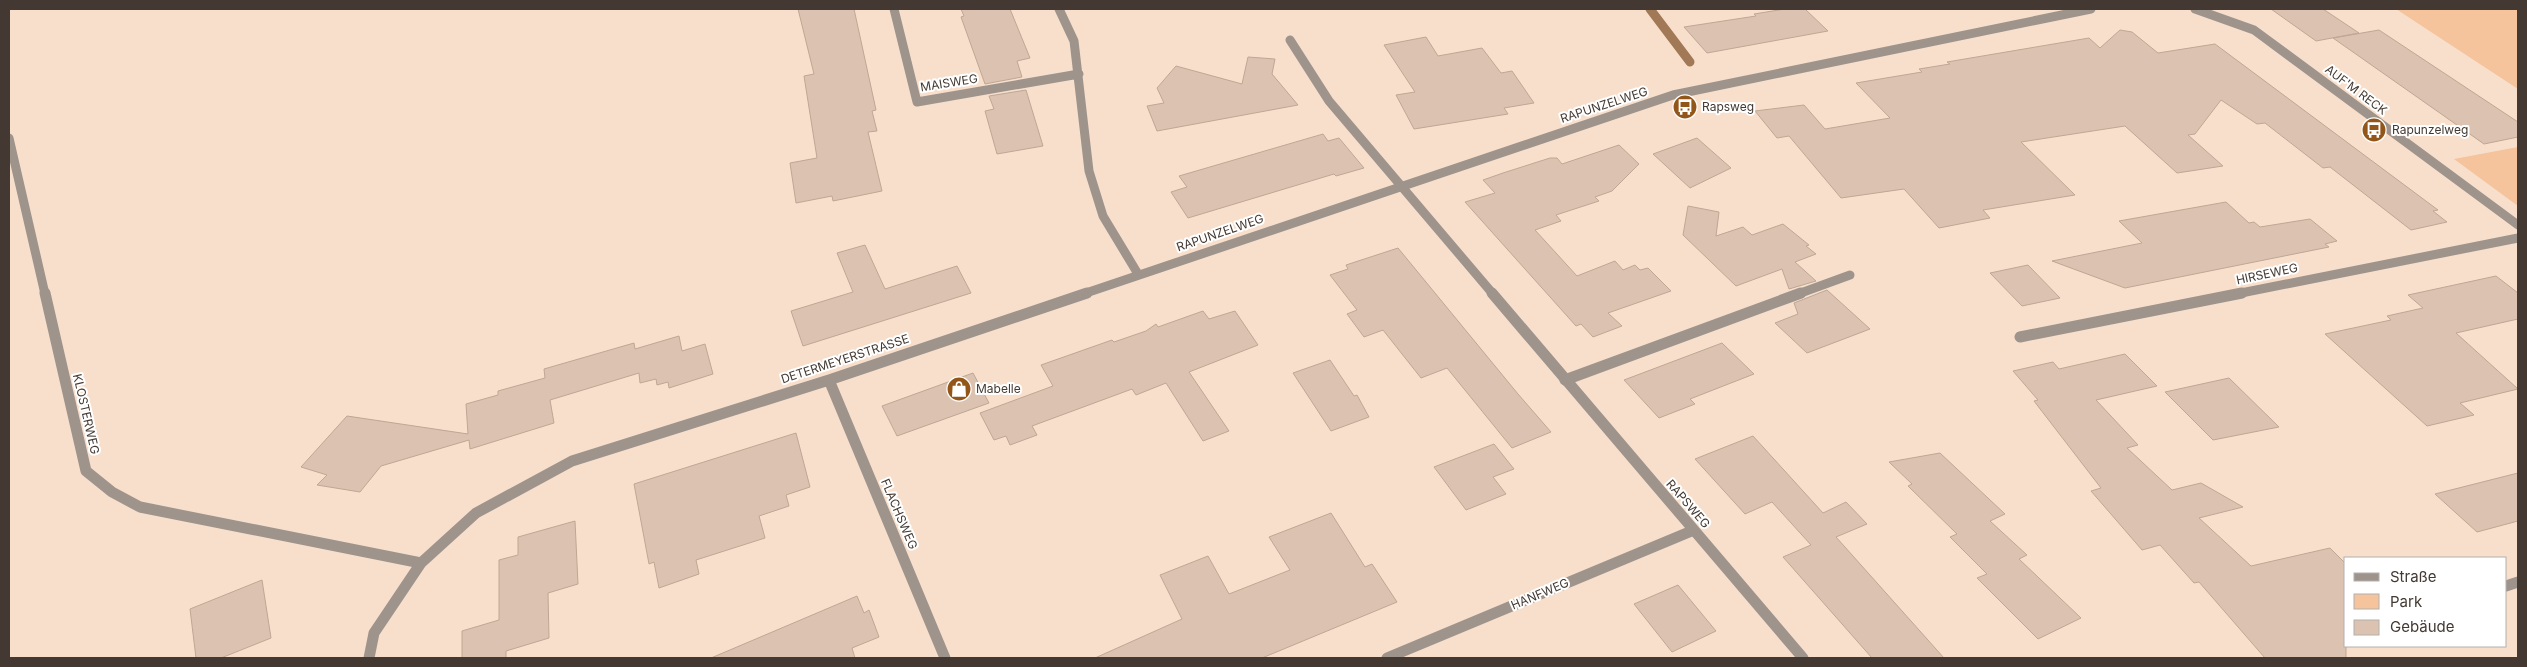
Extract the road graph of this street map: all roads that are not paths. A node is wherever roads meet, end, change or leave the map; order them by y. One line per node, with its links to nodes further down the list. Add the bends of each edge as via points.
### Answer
1 (894, 9): 6 (street, MAISWEG, via 917,102)
2 (1059, 9): 6 (street, via 1074,41)
3 (2091, 9): 8 (street, RAPUNZELWEG, via 1673,95)
4 (2195, 9): 9 (street, AUF'M RECK, via 2254,30)
5 (1290, 40): 8 (street, RAPSWEG, via 1329,101)
6 (1079, 74): 11 (street, via 1089,171 1104,216)
7 (9, 138): 17 (street, KLOSTERWEG, via 86,471 112,492 140,507)
8 (1401, 186): 11 (street, RAPUNZELWEG); 15 (street, RAPSWEG)
9 (2518, 225)
10 (2518, 238): 13 (street, HIRSEWEG)
11 (1138, 274): 14 (street, DETERMEYERSTRASSE)
12 (1850, 275): 15 (street)
13 (2020, 337)
14 (829, 380): 17 (street, DETERMEYERSTRASSE, via 572,461 476,513); 19 (street, FLACHSWEG)
15 (1565, 380): 16 (street, RAPSWEG)
16 (1694, 530): 20 (street, HANFWEG); 21 (street, RAPSWEG)
17 (421, 563): 18 (street, DETERMEYERSTRASSE, via 374,633)
18 (369, 658)
19 (945, 658)
20 (1387, 658)
21 (1803, 658)

